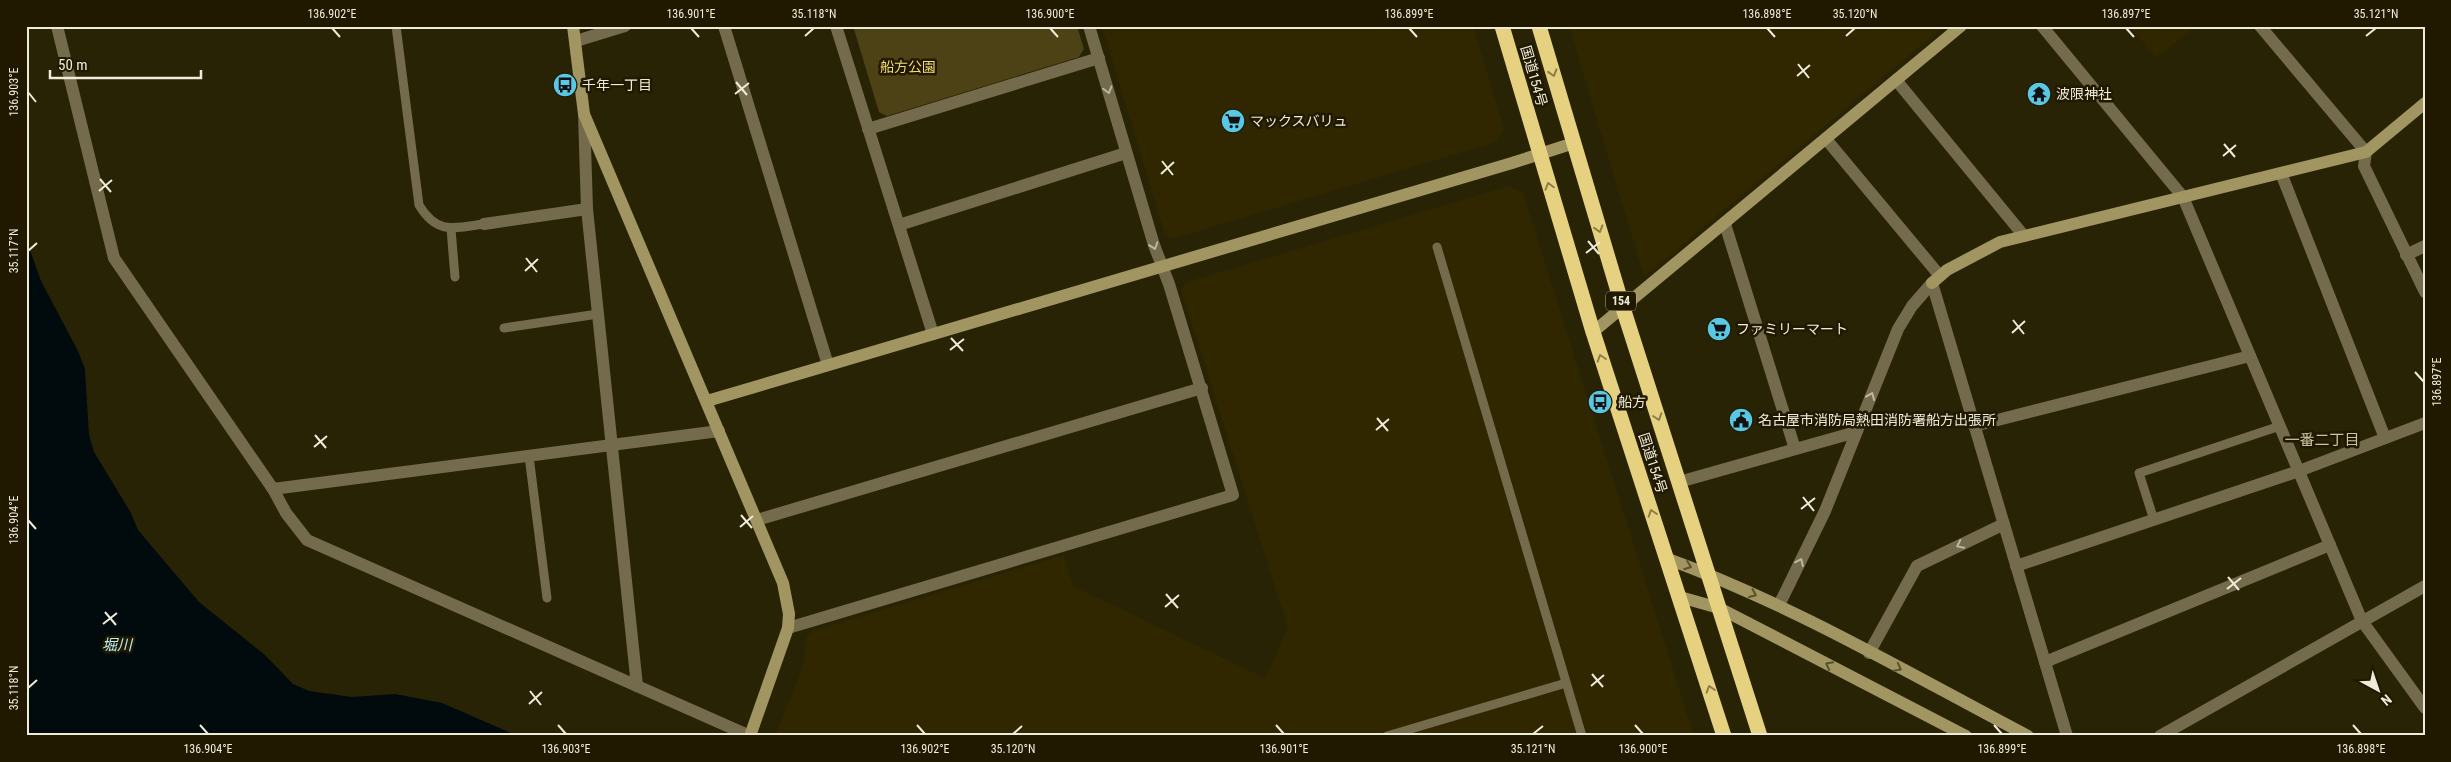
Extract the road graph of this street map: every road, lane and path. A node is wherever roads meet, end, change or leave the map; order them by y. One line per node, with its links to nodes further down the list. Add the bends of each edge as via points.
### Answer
1 (57, 26): 59 (street, via 114,258)
2 (396, 26): 30 (lane, via 419,205 427,219)
3 (573, 26): 13 (street)
4 (625, 26): 13 (street)
5 (724, 26): 45 (street)
6 (836, 26): 18 (street)
7 (1089, 26): 14 (street)
8 (1502, 26): 23 (highway, 国道154号 / 154)
9 (1539, 26): 20 (highway, 国道154号 / 154, one-way to 20)
10 (1961, 26): 15 (street)
11 (2042, 26): 25 (street)
12 (2260, 26): 21 (street)
13 (576, 41): 17 (street)
14 (1099, 58): 18 (street); 22 (street, one-way to 22)
15 (1896, 80): 19 (street); 31 (street)
16 (2425, 103): 21 (street)
17 (584, 114): 26 (street); 47 (street)
18 (868, 129): 29 (street)
19 (1826, 139): 28 (street); 37 (street)
20 (1574, 142): 23 (street); 39 (highway, 国道154号 / 154, one-way to 39)
21 (2366, 152): 24 (street); 34 (street, via 2364,166)
22 (1126, 153): 29 (street); 35 (street, one-way to 35)
23 (1540, 154): 35 (street); 42 (highway, 国道154号 / 154, one-way to 23)
24 (2281, 173): 25 (street); 53 (street)
25 (2183, 197): 31 (street); 44 (street)
26 (587, 209): 27 (street); 40 (street)
27 (484, 224): 30 (lane)
28 (1725, 224): 39 (street); 55 (street)
29 (898, 225): 43 (street)
30 (451, 229): 36 (lane)
31 (2024, 236): 37 (street, via 2000,242 1972,255)
32 (2425, 246): 34 (street)
33 (1437, 247): 76 (lane)
34 (2406, 255): 38 (street)
35 (1162, 267): 43 (street); 46 (street)
36 (455, 277)
37 (1936, 279): 49 (street); 52 (street, one-way to 37, via 1898,329 1912,306)
38 (2425, 292)
39 (1623, 308): 42 (street); 58 (highway, 国道154号 / 154, one-way to 58)
40 (598, 314): 41 (lane); 54 (street)
41 (504, 328)
42 (1592, 332): 64 (highway, 国道154号 / 154, one-way to 42)
43 (933, 334): 45 (street)
44 (2250, 356): 49 (street); 50 (street)
45 (828, 365): 47 (street)
46 (1202, 388): 60 (street); 73 (street, via 1233,495)
47 (707, 401): 51 (street)
48 (2425, 423): 53 (street)
49 (1974, 426): 62 (street)
50 (2280, 426): 57 (street); 61 (lane, via 2139,472)
51 (719, 431): 54 (street); 60 (street)
52 (1856, 432): 55 (street); 70 (street, one-way to 52, via 1825,511)
53 (2386, 438): 57 (street)
54 (612, 445): 56 (street); 77 (street)
55 (1795, 450): 58 (street)
56 (529, 456): 59 (street); 69 (lane)
57 (2299, 471): 61 (street); 63 (street)
58 (1680, 482): 66 (highway, 国道154号 / 154)
59 (273, 489): 77 (street, via 307,540)
60 (756, 520): 73 (street, via 783,583)
61 (2154, 520): 65 (street)
62 (2004, 524): 65 (street); 74 (street, one-way to 74, via 1917,566)
63 (2330, 545): 72 (street); 75 (street)
64 (1668, 559): 66 (street, one-way to 66); 68 (highway, 国道154号 / 154)
65 (2016, 566): 75 (street)
66 (1709, 574): 70 (street, one-way to 70); 71 (highway, 国道154号 / 154)
67 (2425, 586): 72 (street)
68 (1680, 597): 71 (street); 82 (highway, 国道154号 / 154, one-way to 68)
69 (547, 598)
70 (1779, 606): 74 (street)
71 (1719, 608): 83 (highway, 国道154号 / 154); 84 (street, one-way to 71)
72 (2362, 621): 78 (street); 87 (street)
73 (788, 628): 79 (street)
74 (1869, 653): 85 (street, one-way to 85)
75 (2045, 662): 86 (street)
76 (1566, 683): 80 (lane); 81 (lane)
77 (637, 686): 79 (street)
78 (2425, 708)
79 (750, 736)
80 (1387, 736)
81 (1582, 736)
82 (1724, 736)
83 (1760, 736)
84 (1966, 736)
85 (2028, 736)
86 (2067, 736)
87 (2160, 736)

